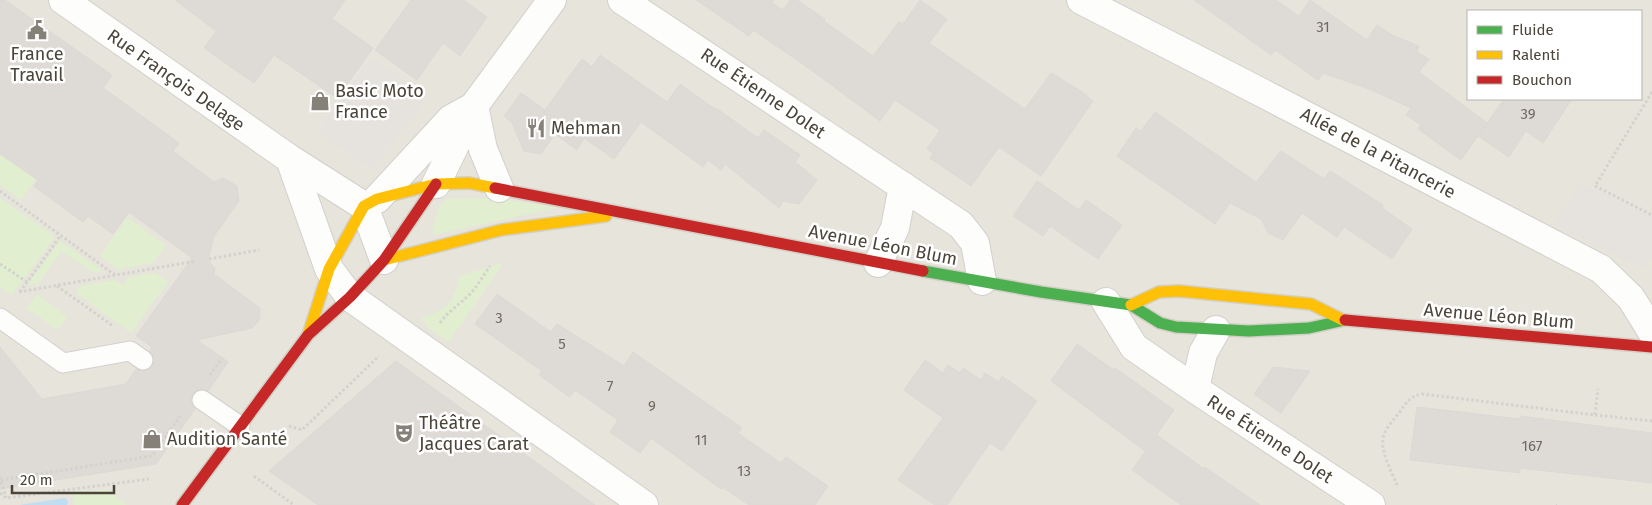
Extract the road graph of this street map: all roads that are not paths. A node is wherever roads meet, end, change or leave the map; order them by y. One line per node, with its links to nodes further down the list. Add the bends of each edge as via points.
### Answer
1 (62, 0): 6 (street, Rue François Delage)
2 (552, 0): 5 (street)
3 (622, 0): 8 (street, Rue Étienne Dolet)
4 (1081, 0): 21 (street, Allée de la Pitancerie, via 1601,269 1631,298)
5 (474, 106): 7 (street); 9 (street, via 483,148); 10 (street, via 451,119)
6 (290, 160): 10 (street, Rue François Delage); 14 (street)
7 (436, 184): 9 (main road, Avenue Léon Blum, via 469,183); 10 (main road, Avenue Léon Blum); 12 (main road)
8 (903, 186): 13 (street, via 895,228); 15 (street, Rue Étienne Dolet, via 960,225 975,243)
9 (499, 188): 11 (main road, Avenue Léon Blum)
10 (370, 202): 12 (street); 14 (main road)
11 (630, 213): 12 (main road, Avenue Léon Blum, via 501,230); 13 (main road, Avenue Léon Blum)
12 (384, 260): 16 (main road)
13 (878, 263): 15 (main road, Avenue Léon Blum)
14 (329, 269): 16 (street); 22 (main road)
15 (982, 281): 17 (main road, Avenue Léon Blum)
16 (350, 297): 22 (main road); 29 (street)
17 (1118, 304): 19 (main road, Avenue Léon Blum, via 1158,292 1179,291 1311,304); 20 (main road, Avenue Léon Blum, via 1160,323); 25 (street, Rue Étienne Dolet, via 1134,347)
18 (0, 318): 24 (lane, via 63,363 130,351)
19 (1343, 320): 20 (main road, Avenue Léon Blum, via 1308,328); 23 (main road, Avenue Léon Blum)
20 (1216, 330): 25 (street, Rue Étienne Dolet, via 1203,353)
21 (1652, 332)
22 (308, 335): 27 (main road)
23 (1652, 347)
24 (143, 360)
25 (1195, 389): 30 (street, Rue Étienne Dolet)
26 (194, 405): 27 (lane)
27 (240, 426): 28 (main road)
28 (182, 505)
29 (644, 505)
30 (1371, 505)

